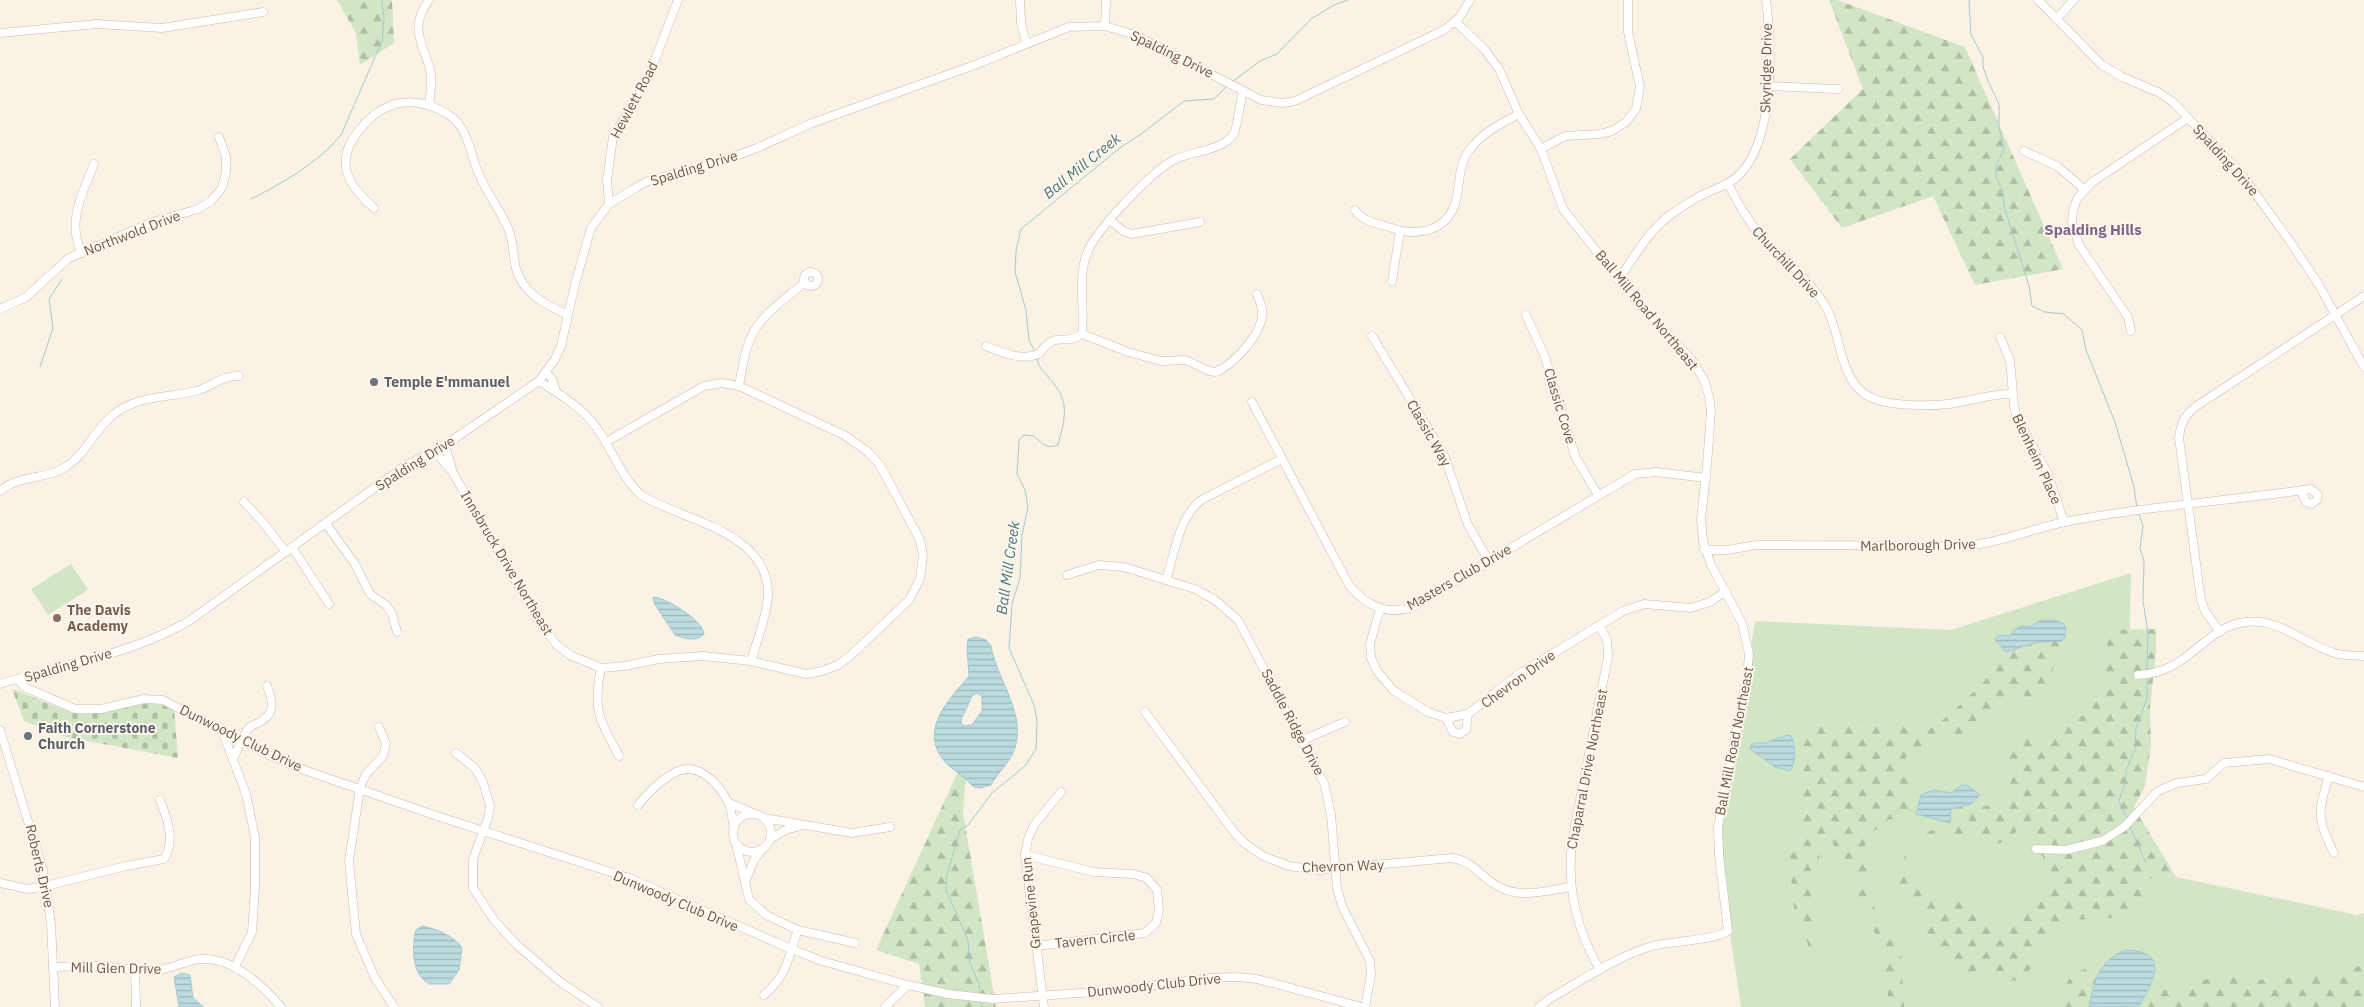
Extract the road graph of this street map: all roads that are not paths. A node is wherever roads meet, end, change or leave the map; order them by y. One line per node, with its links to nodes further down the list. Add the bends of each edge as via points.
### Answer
1 (429, 0): 19 (street, via 421,13 418,30 431,76)
2 (678, 0): 28 (street, Hewlett Road, via 648,78 613,137 607,180)
3 (1020, 0): 15 (street)
4 (1106, 0): 13 (street)
5 (1470, 0): 12 (street)
6 (1628, 0): 23 (street, via 1628,32 1640,87 1636,109 1626,122 1612,131 1565,136)
7 (1766, 0): 16 (street, Skyridge Drive)
8 (2038, 0): 11 (street, Spalding Drive)
9 (2074, 0): 11 (street)
10 (263, 12): 14 (street, via 162,28 97,24)
11 (2056, 19): 21 (street, Spalding Drive, via 2102,65 2162,94)
12 (1456, 22): 18 (street, Spalding Drive, via 1295,101 1270,102); 20 (street, Ball Mill Road Northeast, via 1493,60)
13 (1105, 26): 15 (street, Spalding Drive, via 1069,27); 18 (street, Spalding Drive, via 1135,35)
14 (0, 33)
15 (1026, 43): 28 (street, Spalding Drive, via 972,66 812,123 722,161 648,181)
16 (1768, 86): 17 (street); 26 (street, Skyridge Drive, via 1765,119 1757,148 1746,168)
17 (1838, 89)
18 (1243, 91): 31 (street, via 1237,129 1232,136 1213,148 1184,156 1162,167)
19 (429, 106): 29 (street, via 404,102 386,106 370,116 351,139 345,158 347,174 355,191); 42 (street, via 451,116 465,132 483,186 510,232 516,269 524,285 540,301)
20 (1519, 114): 23 (street, Ball Mill Road Northeast); 33 (street, via 1486,133 1468,152 1461,164 1455,204 1445,220 1425,232)
21 (2188, 118): 27 (street); 41 (street, Spalding Drive, via 2255,191)
22 (219, 138): 34 (street, Northwold Drive, via 226,157 226,172 222,188 211,201 198,209 153,222)
23 (1541, 149): 35 (street, Ball Mill Road Northeast, via 1563,209)
24 (2024, 151): 27 (street, via 2057,166)
25 (94, 164): 34 (street, via 74,220 75,236)
26 (1728, 184): 35 (street, Skyridge Drive, via 1694,199 1662,221); 55 (street, Churchill Drive, via 1750,223 1821,299 1834,325 1848,372 1864,393 1888,402 1946,404 1995,394)
27 (2084, 190): 44 (street, via 2073,211 2074,234 2128,317)
28 (609, 204): 42 (street, Spalding Drive, via 591,228)
29 (374, 208)
30 (1356, 210): 33 (street, via 1364,219)
31 (1111, 221): 32 (street, via 1132,234); 45 (street, via 1093,242 1085,259)
32 (1200, 222)
33 (1400, 231): 36 (street)
34 (82, 252): 40 (street, Northwold Drive, via 61,264 26,298)
35 (1618, 280): 62 (street, Ball Mill Road Northeast, via 1692,360 1704,380 1711,411)
36 (1392, 281)
37 (806, 282): 53 (street, via 767,314 756,328 748,345)
38 (1257, 294): 45 (street, via 1262,314 1258,330 1242,352 1216,372 1186,360 1161,361 1128,352)
39 (2364, 296): 41 (street)
40 (0, 309)
41 (2336, 314): 49 (street, Spalding Drive); 67 (street, via 2187,415 2179,438)
42 (568, 315): 50 (street, Spalding Drive, via 561,346)
43 (1526, 315): 65 (street, Classic Cove, via 1545,357 1575,456)
44 (2131, 331)
45 (1082, 334): 48 (street, via 1075,338 1052,340 1035,356 1010,356)
46 (1372, 336): 72 (street, Classic Way, via 1444,455 1468,525)
47 (2000, 337): 55 (street, Blenheim Place, via 2010,360)
48 (986, 346)
49 (2364, 368)
50 (546, 372): 52 (street, Spalding Drive); 54 (street)
51 (239, 376): 63 (street, via 228,377 195,391 133,403 105,422 67,467 14,482)
52 (539, 381): 54 (street); 58 (street, Spalding Drive)
53 (739, 386): 57 (street, via 722,383 704,386); 82 (street, via 844,435 867,450 901,502 920,540 923,556 920,579 909,600 838,665 806,674)
54 (556, 391): 57 (street, via 592,421)
55 (2012, 394): 68 (street, Blenheim Place, via 2017,418 2048,474)
56 (1252, 402): 60 (street, Masters Club Drive)
57 (606, 442): 82 (street, via 630,483 641,495 735,538 758,559 766,577 768,596)
58 (445, 445): 59 (street, Spalding Drive); 61 (street, Innsbruck Drive Northeast)
59 (433, 450): 61 (street, Innsbruck Drive Northeast); 69 (street, Spalding Drive, via 405,466)
60 (1282, 459): 74 (street, via 1193,507 1185,520); 77 (street, Masters Club Drive, via 1349,585 1362,599)
61 (454, 474): 83 (street, Innsbruck Drive Northeast, via 546,633 570,655)
62 (1706, 478): 65 (street, Masters Club Drive, via 1643,472 1628,477); 71 (street, Ball Mill Road Northeast, via 1701,519)
63 (0, 491)
64 (2301, 491): 67 (street, Marlborough Drive)
65 (1598, 496): 72 (street, Masters Club Drive)
66 (244, 502): 70 (street)
67 (2189, 505): 68 (street, Marlborough Drive); 80 (street, via 2201,600)
68 (2064, 522): 71 (street, Marlborough Drive, via 1998,541 1965,546 1756,545)
69 (326, 524): 70 (street, Spalding Drive); 79 (street, via 358,568 370,594 386,605)
70 (289, 549): 76 (street); 85 (street, Spalding Drive, via 173,630 126,648)
71 (1704, 550): 75 (street, Ball Mill Road Northeast)
72 (1489, 561): 77 (street, Masters Club Drive, via 1412,607 1396,611)
73 (1067, 575): 74 (street, Saddle Ridge Drive, via 1099,565 1114,565)
74 (1166, 580): 96 (street, Saddle Ridge Drive, via 1205,594 1238,620)
75 (1726, 591): 78 (street, Chevron Drive, via 1710,602 1691,608 1652,604 1635,606); 131 (street, Ball Mill Road Northeast, via 1742,624 1749,654 1718,827 1718,855 1728,931 1654,946)
76 (329, 604)
77 (1380, 608): 90 (street, via 1370,644 1371,658 1377,671 1394,691 1428,712)
78 (1599, 625): 89 (street, Chevron Drive, via 1520,674); 123 (street, Chaparral Drive Northeast, via 1607,640 1608,657 1572,841)
79 (398, 632)
80 (2220, 632): 81 (street, via 2243,623 2267,622 2330,652); 84 (street, via 2173,667)
81 (2364, 656)
82 (751, 661): 83 (street, via 684,656)
83 (601, 668): 98 (street, via 596,692 597,710)
84 (2138, 675)
85 (18, 679): 86 (street, Spalding Drive); 93 (street, Dunwoody Club Drive, via 24,687 76,709 101,709 157,699)
86 (0, 684)
87 (267, 686): 95 (street, via 272,699 270,712 249,728)
88 (1145, 712): 119 (street, Chevron Way, via 1243,842 1264,856 1289,866)
89 (1468, 714): 90 (street, Chevron Drive); 90 (street, via 1466,730 1460,734 1453,732)
90 (1446, 718)
91 (1346, 722): 96 (street)
92 (379, 727): 102 (street, via 386,744 383,756 366,774)
93 (221, 728): 95 (street, Dunwoody Club Drive); 99 (street)
94 (0, 730): 122 (street, Roberts Drive)
95 (243, 740): 99 (street); 102 (street, Dunwoody Club Drive, via 286,762)
96 (1303, 740): 119 (street, Saddle Ridge Drive, via 1328,796)
97 (456, 753): 112 (street, via 474,768 483,782 490,806)
98 (619, 756)
99 (233, 759): 129 (street, via 252,819 255,852 252,932)
100 (2328, 776): 101 (street); 116 (street, via 2269,759 2224,764 2206,779 2177,783 2158,792 2124,827 2102,841 2066,850); 117 (street, via 2319,815)
101 (2364, 787)
102 (360, 788): 112 (street, Dunwoody Club Drive); 138 (street, via 349,861 356,934 375,978)
103 (1062, 792): 118 (street, Grapevine Run, via 1034,825)
104 (160, 800): 122 (street, via 170,834 169,851 164,859)
105 (729, 803): 106 (street, via 711,779 703,772 691,769 678,771 657,784); 107 (street); 111 (street)
106 (638, 805)
107 (753, 814): 108 (street); 111 (street, via 742,817)
108 (764, 818): 109 (street); 113 (street, via 771,828)
109 (802, 826): 110 (street, via 862,833); 113 (street)
110 (890, 827)
111 (734, 828): 114 (street)
112 (485, 830): 127 (street, Dunwoody Club Drive, via 629,878); 139 (street, via 472,859 472,884 478,897 516,944 559,981)
113 (770, 839): 115 (street)
114 (736, 843): 115 (street, via 747,851); 120 (street)
115 (761, 850): 120 (street)
116 (2036, 850)
117 (2334, 853)
118 (1024, 855): 126 (street, Grapevine Run); 126 (street, Tavern Circle, via 1094,872 1140,875 1153,883 1158,897 1156,923 1145,933)
119 (1336, 869): 123 (street, Chevron Way, via 1452,858 1471,864 1494,885 1511,892 1527,894); 142 (street, Saddle Ridge Drive, via 1342,906 1370,961 1371,975)
120 (746, 882): 124 (street, via 750,899 766,915)
121 (0, 883): 122 (street, via 27,889)
122 (48, 886): 128 (street, Roberts Drive)
123 (1570, 887): 131 (street, Chaparral Drive Northeast, via 1580,931)
124 (798, 930): 125 (street); 127 (street)
125 (856, 942)
126 (1036, 946): 134 (street, Grapevine Run)
127 (791, 950): 132 (street, Dunwoody Club Drive); 133 (street, via 783,974)
128 (54, 967): 130 (street, Mill Glen Drive, via 82,965); 135 (street, Roberts Drive)
129 (235, 967): 130 (street, Mill Glen Drive, via 200,959 155,971); 137 (street, Mill Glen Drive)
130 (135, 970): 136 (street)
131 (1600, 970): 143 (street)
132 (908, 985): 134 (street, Dunwoody Club Drive, via 970,998); 140 (street)
133 (764, 995)
134 (1042, 996): 141 (street, Grapevine Run); 142 (street, Dunwoody Club Drive, via 1238,977)
135 (55, 1007)
136 (136, 1007)
137 (280, 1007)
138 (394, 1007)
139 (598, 1007)
140 (884, 1007)
141 (1044, 1007)
142 (1363, 1007)
143 (1539, 1007)

